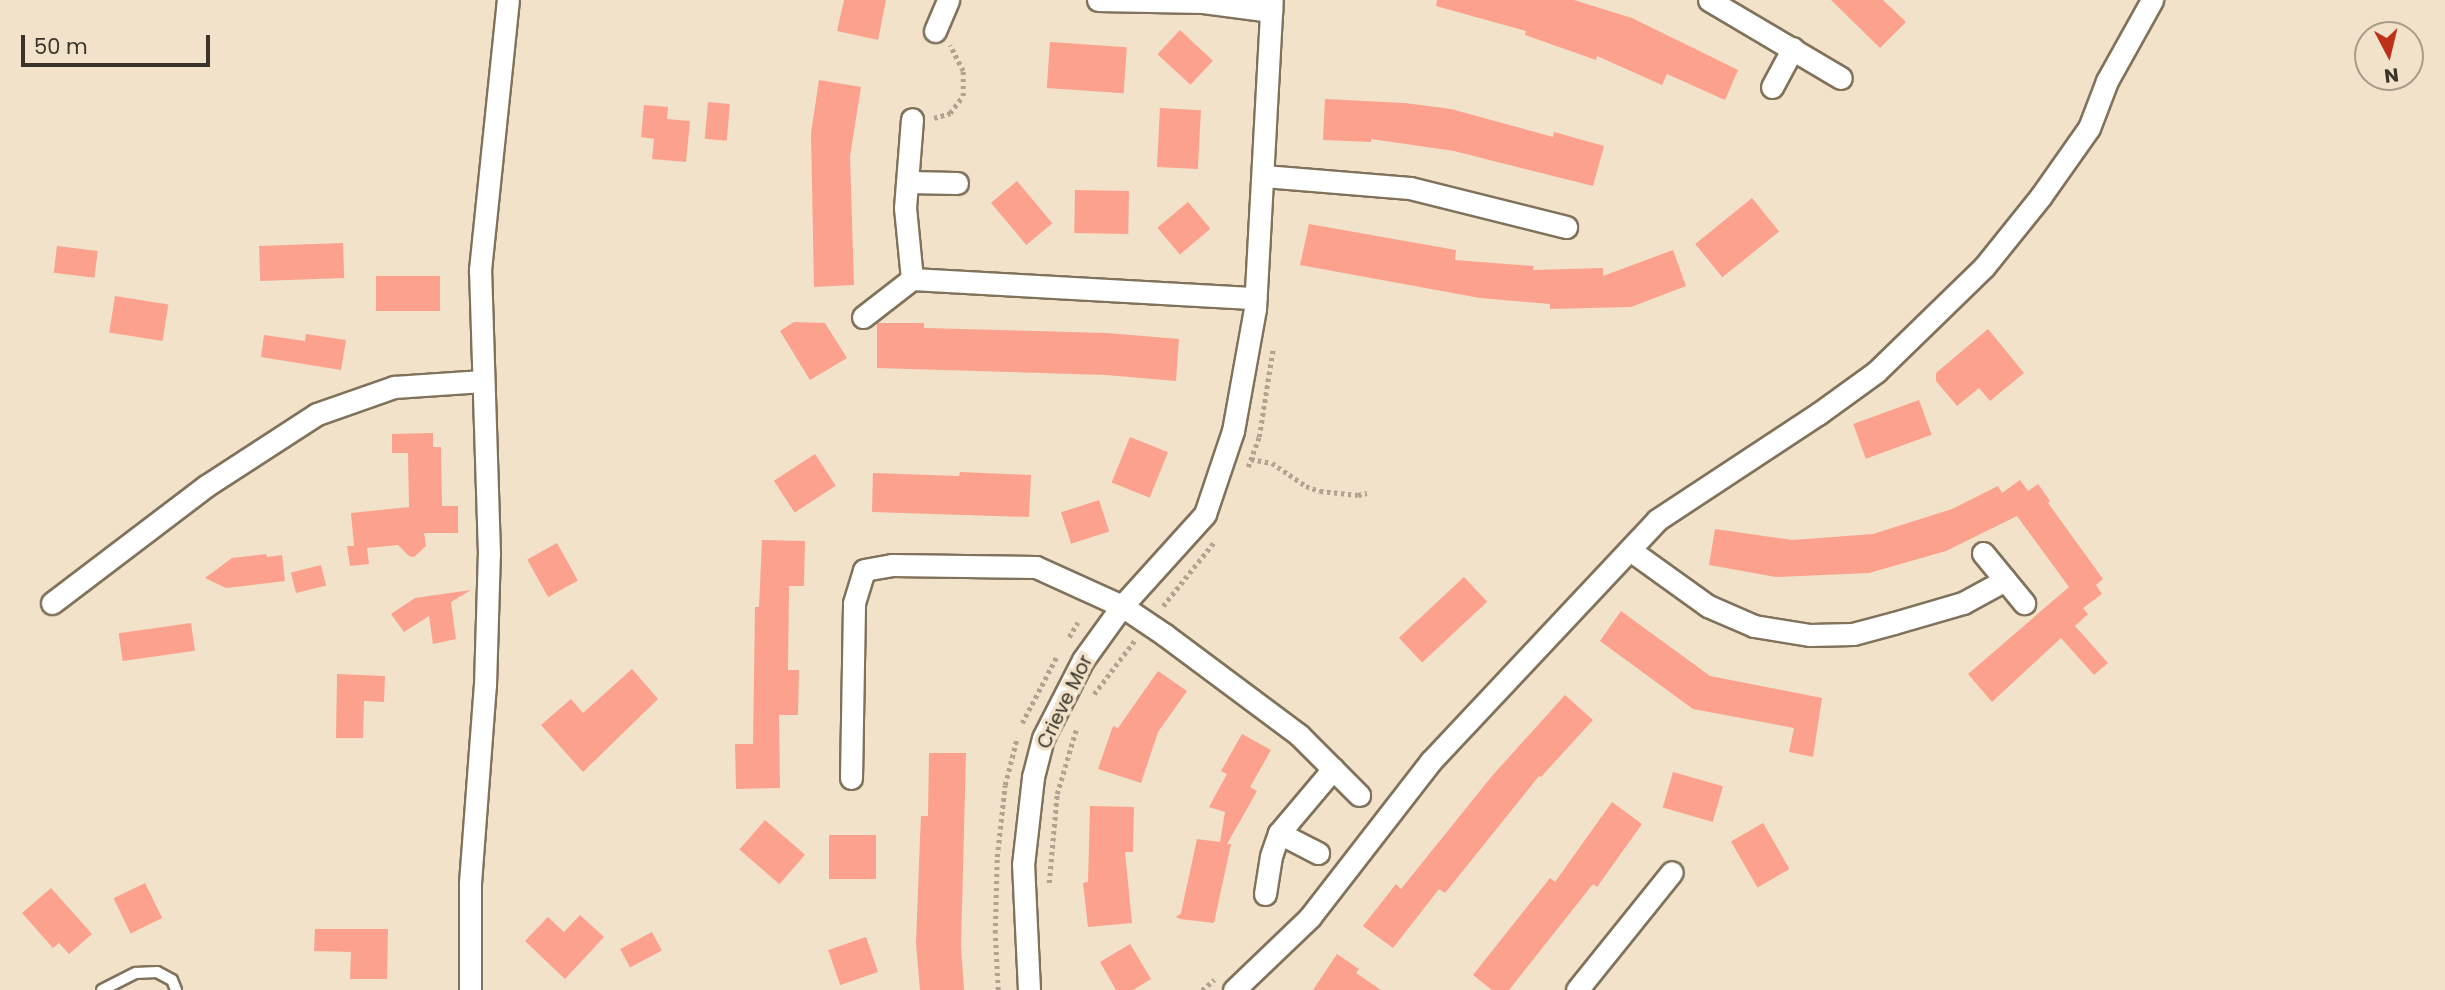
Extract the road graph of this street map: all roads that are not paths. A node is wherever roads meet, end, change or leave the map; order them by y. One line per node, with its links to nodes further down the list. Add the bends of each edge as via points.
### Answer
1 (508, 0): 19 (street, via 480,270)
2 (948, 0): 7 (street)
3 (1098, 0): 6 (street)
4 (1709, 0): 8 (street)
5 (2152, 0): 20 (street, via 2107,81 2089,128 1984,267 1876,372 1657,520)
6 (1271, 6): 12 (street, Crieve Mor)
7 (934, 30)
8 (1793, 48): 9 (street); 10 (street)
9 (1841, 78)
10 (1772, 87)
11 (912, 118): 13 (street)
12 (1264, 176): 15 (street, via 1410,188); 17 (street, Crieve Mor)
13 (907, 182): 14 (street); 16 (street)
14 (957, 183)
15 (1566, 227)
16 (912, 279): 17 (street); 18 (street)
17 (1255, 298): 25 (street, Crieve Mor, via 1233,431 1205,514)
18 (863, 317)
19 (483, 381): 23 (street, via 394,387 317,414 206,486); 36 (street, via 489,554 485,685 470,883)
20 (1630, 550): 22 (street, via 1708,606 1754,626 1810,635 1853,634 1894,623 1963,603); 33 (street, via 1431,761 1310,916)
21 (1983, 552): 22 (street)
22 (2005, 580): 24 (street)
23 (52, 603)
24 (2024, 603)
25 (1122, 606): 26 (street, via 1299,735); 27 (street, via 1036,568 892,565 864,570 854,603); 37 (street, Crieve Mor, via 1083,660 1043,738 1035,770 1023,865)
26 (1333, 769): 28 (street); 29 (street)
27 (851, 778)
28 (1359, 795)
29 (1279, 833): 30 (street); 32 (street)
30 (1318, 853)
31 (1672, 872): 38 (street)
32 (1265, 894)
33 (1241, 988)
34 (102, 990): 35 (lane, via 136,973 157,972 172,980)
35 (176, 990)
36 (470, 990)
37 (1029, 990)
38 (1577, 990)

